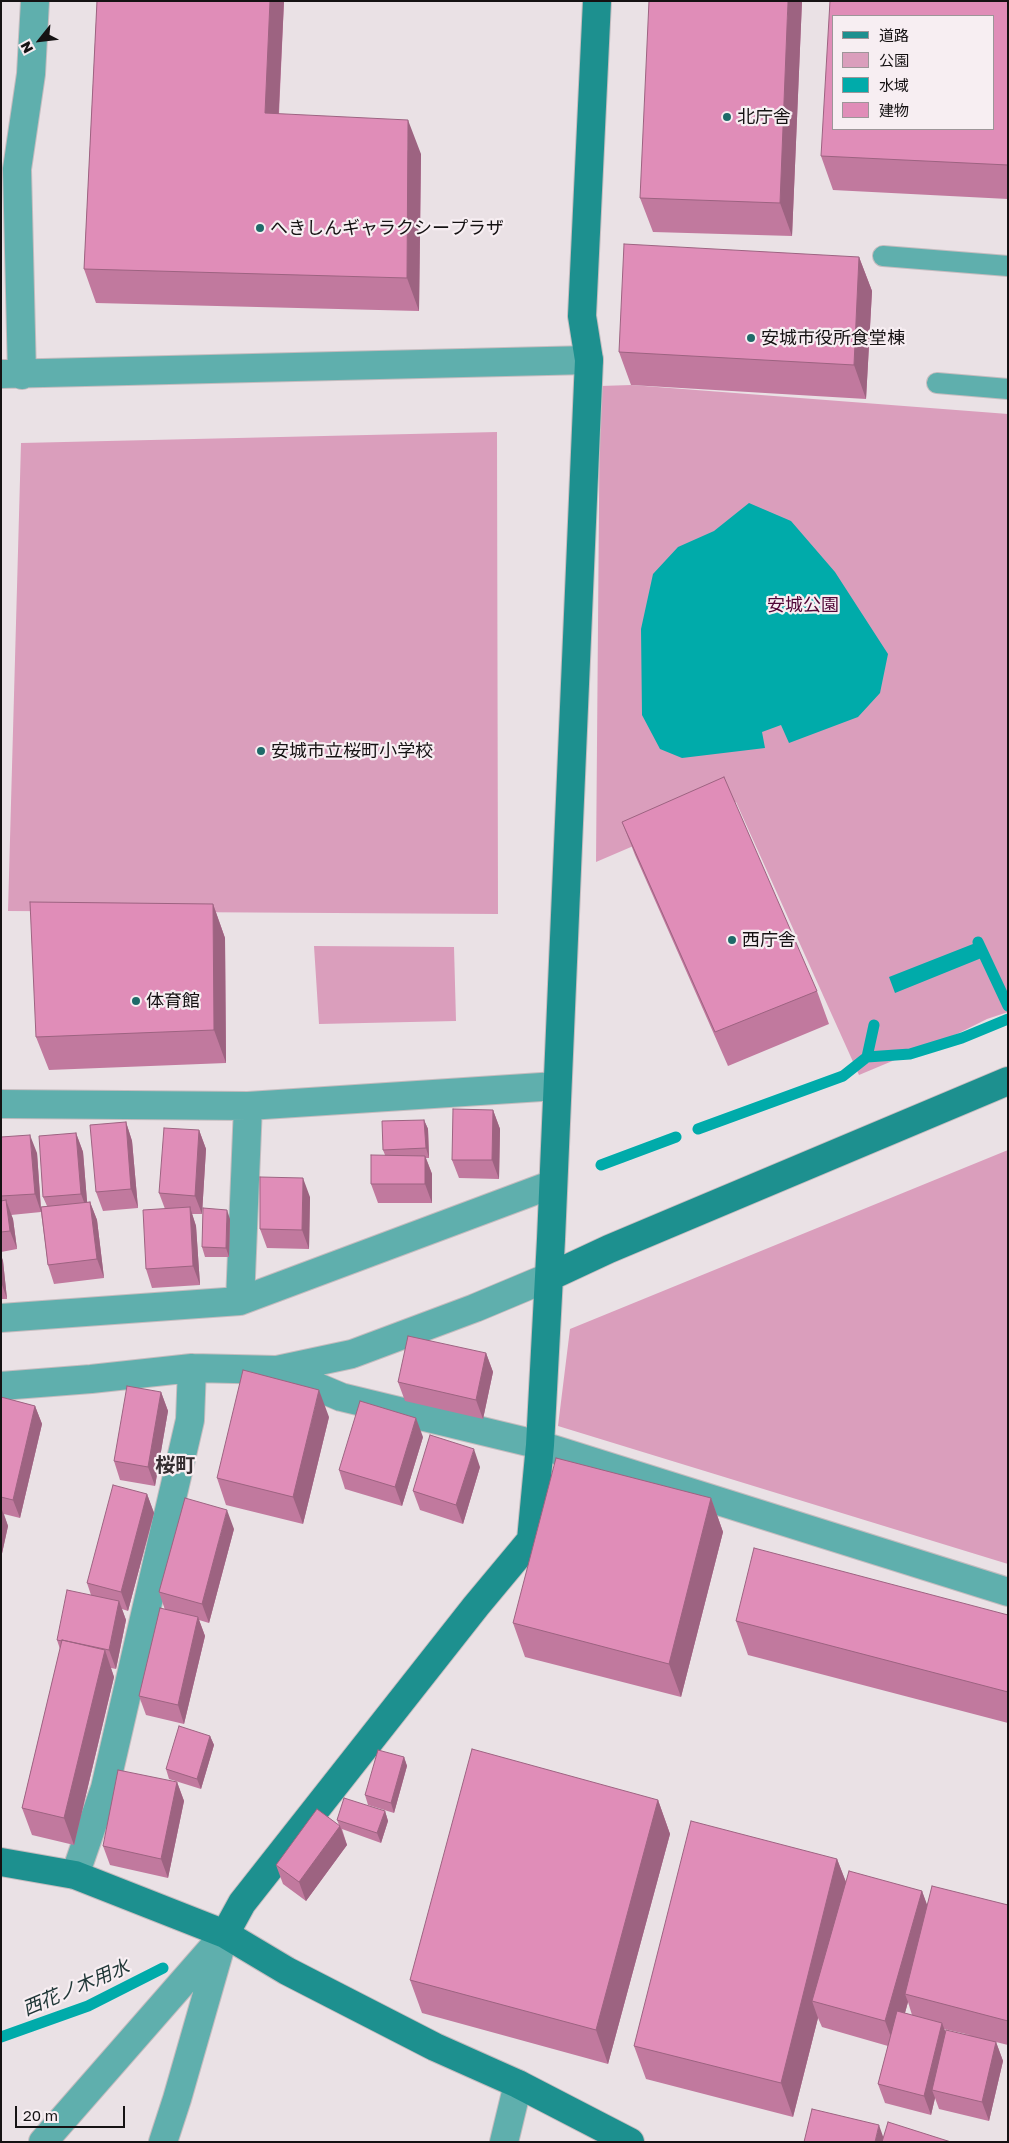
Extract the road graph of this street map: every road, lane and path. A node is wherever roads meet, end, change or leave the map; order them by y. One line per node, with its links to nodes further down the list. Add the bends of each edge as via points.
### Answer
1 (35, 1): 6 (street, via 31,74 17,169)
2 (598, 1): 5 (street, via 582,316)
3 (882, 256): 4 (lane)
4 (1008, 266)
5 (590, 360): 6 (street); 10 (street)
6 (12, 375)
7 (937, 382): 8 (lane)
8 (1008, 389)
9 (1008, 1081): 14 (street, via 609,1249)
10 (557, 1086): 12 (street); 13 (street)
11 (1, 1104): 12 (street)
12 (248, 1106): 15 (street)
13 (553, 1184): 14 (street); 15 (street)
14 (550, 1277): 18 (street, via 352,1354); 20 (street)
15 (240, 1301): 16 (street)
16 (1, 1318)
17 (192, 1368): 18 (street); 19 (street); 23 (street, via 190,1420 105,1788)
18 (277, 1370): 20 (street, via 341,1397)
19 (1, 1386)
20 (540, 1445): 21 (street); 24 (street, via 531,1540 242,1903)
21 (1008, 1592)
22 (1, 1862): 23 (street)
23 (75, 1875): 24 (street)
24 (224, 1934): 25 (street, via 296,1976 435,2047); 26 (street); 27 (street)
25 (518, 2084): 28 (street); 29 (street)
26 (43, 2142)
27 (163, 2142)
28 (504, 2142)
29 (630, 2142)

